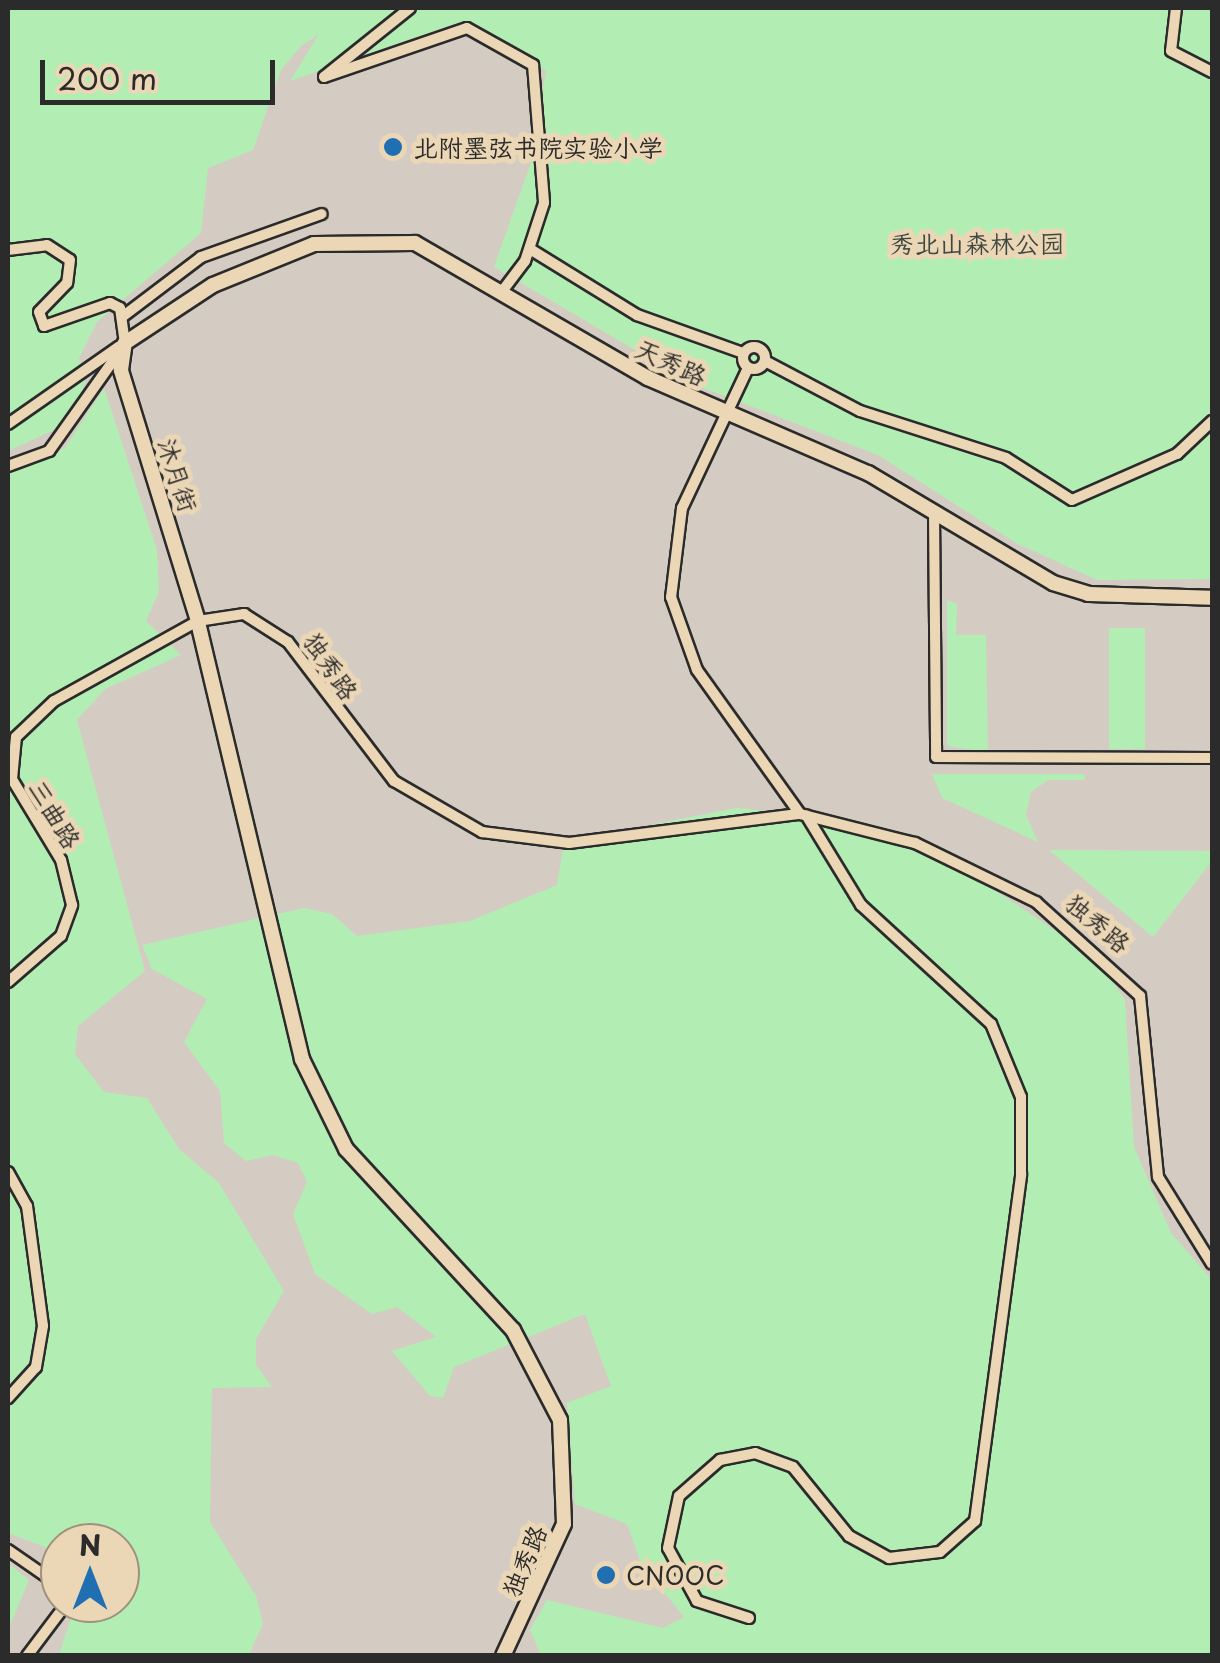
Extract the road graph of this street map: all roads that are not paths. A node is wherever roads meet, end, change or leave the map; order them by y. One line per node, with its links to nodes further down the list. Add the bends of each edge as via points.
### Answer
1 (410, 8): 6 (street, via 324,77 467,28 525,57 539,82 545,196)
2 (1176, 8): 3 (street, via 1171,51)
3 (1212, 72)
4 (322, 214): 5 (street)
5 (278, 231): 8 (street); 10 (street, via 201,257)
6 (530, 249): 9 (street); 12 (street, via 637,315)
7 (8, 250): 10 (street, via 47,245 70,260 67,283 39,312 44,326 58,328 103,302)
8 (288, 254): 9 (main road, 天秀路, via 335,239 394,239 451,257); 11 (main road, 天秀路, via 186,299)
9 (502, 290): 15 (main road, 天秀路, via 618,362)
10 (122, 317): 11 (street)
11 (125, 343): 17 (street); 18 (street, via 49,451); 21 (main road, 沐月街, via 120,370)
12 (743, 353): 13 (street, via 757,347); 14 (street)
13 (764, 361): 14 (street); 16 (street, via 860,411 1006,458 1072,500 1177,454)
14 (748, 368): 15 (street)
15 (727, 412): 19 (main road, 天秀路); 23 (street, via 676,524 673,608 697,670)
16 (1212, 421)
17 (8, 424)
18 (8, 466)
19 (934, 512): 20 (main road, 天秀路, via 1053,583 1088,594); 22 (street, via 936,757)
20 (1212, 598)
21 (198, 621): 23 (street, 独秀路, via 235,613 277,631 380,767 427,806 482,832 569,843); 24 (street, 三曲路, via 54,701 16,737 12,779 62,860 72,904 61,936); 33 (main road, 独秀路, via 288,1006 320,1102 372,1184 514,1330 560,1420 564,1524)
22 (1212, 758)
23 (803, 815): 26 (street, 独秀路, via 915,843 996,878 1130,981 1146,1020 1158,1177); 30 (street, via 871,915 991,1024 1020,1097 1021,1174 974,1521 940,1552 889,1558 849,1536 793,1467 755,1454 720,1460 679,1496 668,1548 697,1600)
24 (8, 982)
25 (8, 1172): 27 (street, via 30,1219 43,1326 32,1374)
26 (1212, 1264)
27 (8, 1398)
28 (8, 1550): 29 (street)
29 (40, 1572)
30 (748, 1618)
31 (52, 1623): 32 (street)
32 (27, 1656)
33 (503, 1656)

